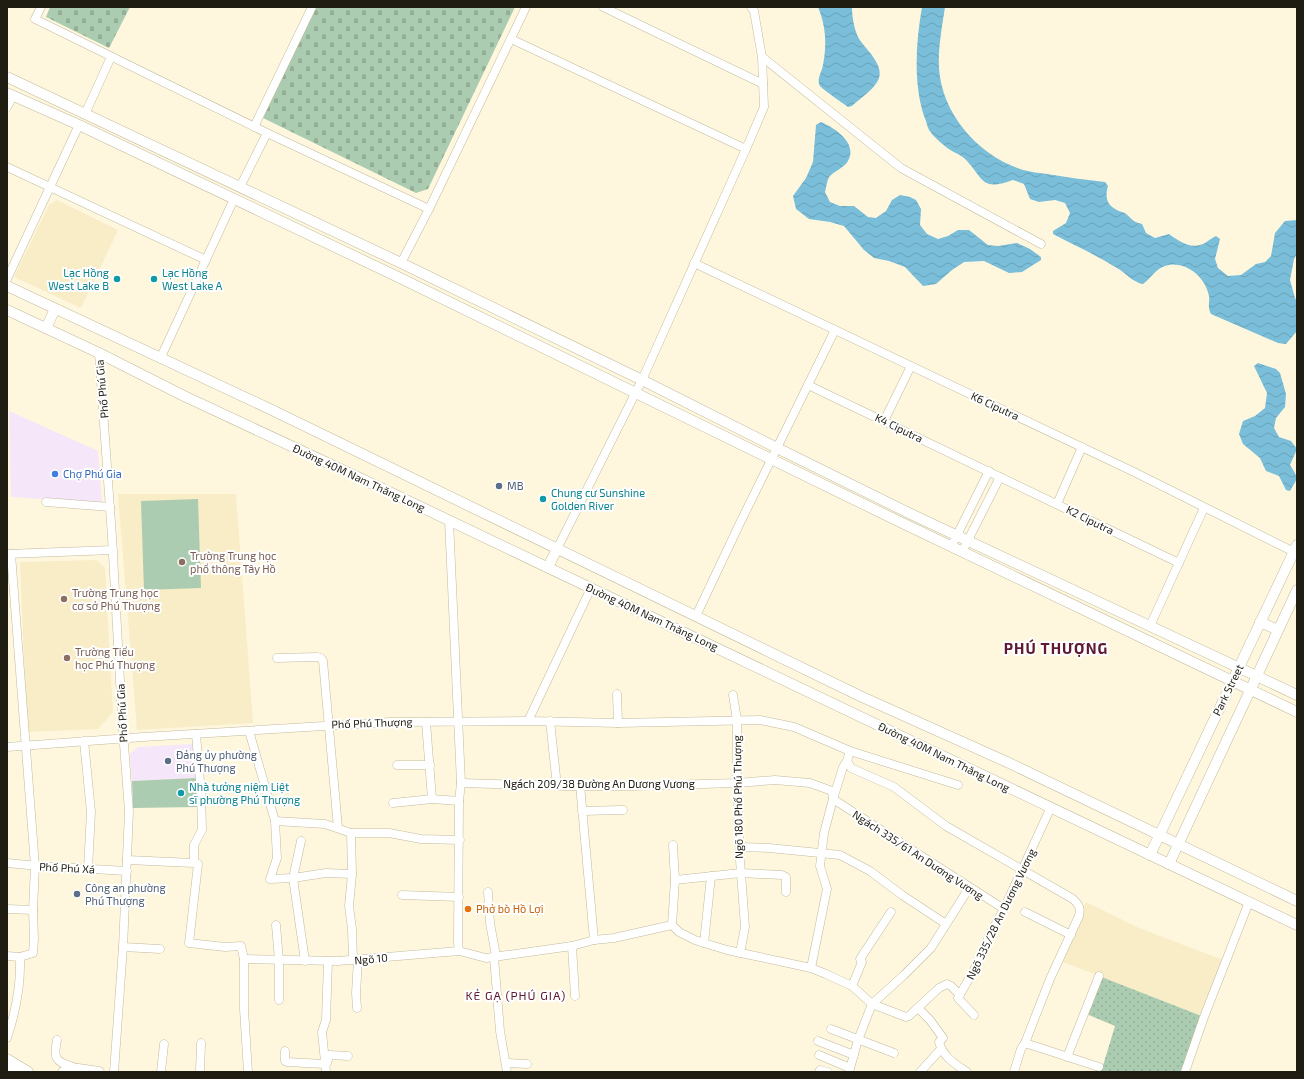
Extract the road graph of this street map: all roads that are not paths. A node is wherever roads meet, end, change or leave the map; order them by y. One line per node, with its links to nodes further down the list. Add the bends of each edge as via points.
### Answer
1 (41, 7): 7 (street, via 35,19)
2 (312, 7): 15 (street)
3 (526, 7): 6 (street)
4 (603, 7): 10 (street)
5 (751, 7): 8 (street, via 754,11)
6 (512, 38): 17 (street); 22 (street)
7 (112, 57): 13 (street); 15 (street)
8 (762, 57): 10 (street); 23 (street, via 901,168)
9 (7, 78): 13 (street)
10 (763, 84): 17 (street, via 764,107)
11 (10, 94): 12 (street); 14 (street)
12 (7, 107)
13 (85, 114): 14 (street); 19 (street)
14 (80, 125): 20 (street); 21 (street)
15 (254, 126): 16 (street)
16 (267, 132): 19 (street); 22 (street)
17 (746, 149): 26 (street)
18 (7, 167): 20 (street)
19 (240, 187): 21 (street); 25 (street)
20 (50, 188): 24 (street); 28 (street)
21 (234, 199): 24 (street); 27 (street)
22 (429, 209): 25 (street)
23 (1041, 244)
24 (206, 260): 35 (street)
25 (401, 263): 27 (street); 37 (street)
26 (694, 263): 33 (street, K6 Ciputra); 37 (street)
27 (396, 276): 39 (street)
28 (7, 279)
29 (7, 286): 30 (street, Đường 40M Nam Thăng Long)
30 (55, 309): 32 (street); 35 (street, Đường 40M Nam Thăng Long)
31 (7, 310): 32 (street, Đường 40M Nam Thăng Long)
32 (46, 328): 34 (street, Đường 40M Nam Thăng Long)
33 (835, 330): 36 (street, K6 Ciputra); 38 (street)
34 (99, 353): 48 (street, Phố Phú Gia); 50 (street, Đường 40M Nam Thăng Long, via 184,396)
35 (161, 358): 54 (street, Đường 40M Nam Thăng Long)
36 (911, 366): 40 (street); 41 (street, K6 Ciputra)
37 (642, 380): 39 (street); 42 (street)
38 (808, 385): 40 (street, K4 Ciputra); 42 (street)
39 (636, 392): 43 (street); 54 (street)
40 (884, 421): 44 (street, K4 Ciputra)
41 (1082, 447): 47 (street); 49 (street, K6 Ciputra)
42 (777, 448): 43 (street); 51 (street)
43 (771, 459): 53 (street); 63 (street)
44 (989, 471): 45 (street, K4 Ciputra); 51 (street)
45 (1000, 477): 47 (street, K2 Ciputra); 52 (street)
46 (46, 502): 48 (street)
47 (1058, 504): 59 (street, K2 Ciputra)
48 (110, 507): 56 (street, Phố Phú Gia)
49 (1204, 508): 55 (street, K6 Ciputra); 59 (street)
50 (449, 520): 60 (street, Đường 40M Nam Thăng Long); 81 (street)
51 (957, 536): 52 (street); 53 (street)
52 (968, 541): 57 (street); 66 (street)
53 (951, 547): 57 (street)
54 (557, 549): 60 (street); 63 (street, Đường 40M Nam Thăng Long)
55 (1295, 549): 65 (street, Park Street)
56 (113, 550): 58 (street); 86 (street, Phố Phú Gia)
57 (962, 552): 71 (street)
58 (9, 554): 64 (street)
59 (1179, 563): 66 (street)
60 (548, 568): 61 (street, Đường 40M Nam Thăng Long)
61 (591, 588): 78 (street); 103 (street, Đường 40M Nam Thăng Long)
62 (1297, 590): 67 (street, Park Street)
63 (696, 616): 109 (street, Đường 40M Nam Thăng Long, via 860,696 1007,762)
64 (11, 618): 88 (street)
65 (1260, 622): 67 (street); 69 (street, Park Street)
66 (1150, 626): 69 (street)
67 (1278, 630): 70 (street, Park Street)
68 (277, 658): 83 (street, via 321,658)
69 (1239, 667): 70 (street); 71 (street, Park Street)
70 (1257, 675): 72 (street, Park Street); 75 (street)
71 (1232, 681): 72 (street); 109 (street, Park Street)
72 (1250, 690): 76 (street); 112 (street, Park Street)
73 (617, 694): 82 (street)
74 (733, 695): 77 (street, Ngõ 180 Phố Phú Thượng)
75 (1297, 695)
76 (1297, 712)
77 (737, 720): 82 (street, Phố Phú Thượng); 90 (street, Phố Phú Thượng, via 760,720 794,727); 95 (street, Ngõ 180 Phố Phú Thượng)
78 (528, 721): 79 (street, Phố Phú Thượng); 81 (street, Phố Phú Thượng)
79 (550, 721): 82 (street, Phố Phú Thượng); 98 (street)
80 (426, 722): 81 (street, Phố Phú Thượng); 83 (street, Phố Phú Thượng); 93 (street)
81 (458, 722): 94 (street)
82 (618, 723)
83 (329, 725): 84 (street, Phố Phú Thượng); 107 (street)
84 (249, 731): 85 (street, Phố Phú Thượng); 106 (street)
85 (196, 734): 86 (street, Phố Phú Thượng); 119 (street, via 202,830 194,845)
86 (123, 738): 87 (street, Phố Phú Thượng); 117 (street, Phố Phú Gia, via 129,812)
87 (84, 741): 88 (street, Phố Phú Thượng); 122 (street, via 91,812)
88 (25, 746): 89 (street, Phố Phú Thượng); 121 (street)
89 (7, 747)
90 (850, 751): 91 (street); 97 (street, Phố Phú Thượng)
91 (847, 761): 100 (street); 124 (street, via 851,768 894,787 946,826)
92 (397, 765): 93 (street)
93 (430, 765): 99 (street)
94 (461, 783): 98 (street, Ngách 209/38 Đường An Dương Vương); 101 (street)
95 (737, 783): 96 (street, Ngách 209/38 Đường An Dương Vương); 100 (street, Ngách 209/38 Đường An Dương Vương, via 775,780 810,783 832,791); 114 (street, Ngõ 180 Phố Phú Thượng)
96 (580, 785): 98 (street, Ngách 209/38 Đường An Dương Vương); 105 (street)
97 (958, 785)
98 (557, 786)
99 (432, 799): 101 (street); 102 (street)
100 (833, 799): 115 (street, via 824,834); 130 (street, Ngách 335/61 An Dương Vương)
101 (460, 801): 110 (street)
102 (393, 803)
103 (1051, 808): 116 (street, Đường 40M Nam Thăng Long); 124 (street, Ngõ 335/28 An Dương Vương)
104 (623, 810): 105 (street)
105 (582, 811): 147 (street)
106 (275, 821): 107 (street, via 324,824); 128 (street, via 277,858 270,879)
107 (338, 828): 108 (street)
108 (352, 833): 110 (street, via 389,833 421,839); 126 (street)
109 (1159, 835): 112 (street, Đường 40M Nam Thăng Long); 116 (street, Park Street)
110 (460, 840): 134 (street)
111 (301, 841): 128 (street)
112 (1178, 844): 120 (street, Park Street); 135 (street, Đường 40M Nam Thăng Long)
113 (673, 845): 129 (street)
114 (740, 847): 115 (street); 125 (street, Ngõ 180 Phố Phú Thượng)
115 (823, 854): 142 (street, via 840,855 870,871); 162 (street, via 820,866 827,889)
116 (1150, 855): 120 (street, Đường 40M Nam Thăng Long)
117 (127, 860): 119 (street); 123 (street, Phố Phú Gia)
118 (7, 863): 121 (street, Phố Phú Xá)
119 (194, 863): 157 (street, via 198,864 190,943 241,946)
120 (1169, 864): 136 (street, Đường 40M Nam Thăng Long)
121 (35, 866): 122 (street, Phố Phú Xá); 139 (street)
122 (88, 869): 123 (street, Phố Phú Xá)
123 (127, 871): 150 (street, Phố Phú Gia)
124 (1022, 871): 138 (street, Ngõ 335/28 An Dương Vương); 146 (street, via 1079,904 1081,910)
125 (741, 873): 127 (street); 132 (street, via 785,876); 153 (street, Ngõ 180 Phố Phú Thượng, via 745,927)
126 (352, 874): 128 (street, via 326,873); 160 (street, via 349,906)
127 (711, 876): 129 (street); 148 (street)
128 (293, 878): 159 (street)
129 (675, 880): 144 (street)
130 (969, 888): 138 (street, Ngách 335/61 An Dương Vương); 142 (street)
131 (488, 892): 155 (street)
132 (786, 892)
133 (402, 895): 134 (street)
134 (459, 897): 152 (street)
135 (1297, 901)
136 (1249, 902): 145 (street, Đường 40M Nam Thăng Long); 208 (street)
137 (7, 909): 139 (street)
138 (1004, 909): 165 (street, Ngõ 335/28 An Dương Vương)
139 (34, 910): 156 (street, via 33,953)
140 (891, 912): 164 (street, via 860,958 862,962)
141 (1025, 912): 146 (street)
142 (946, 924): 168 (street, via 930,948)
143 (276, 925): 158 (street)
144 (672, 925): 147 (street, Ngõ 10); 148 (street, via 679,932)
145 (1297, 925)
146 (1071, 935): 178 (street, via 1050,979)
147 (594, 940): 149 (street, Ngõ 10)
148 (704, 943): 153 (street)
149 (572, 946): 155 (street, Ngõ 10); 166 (street)
150 (123, 947): 151 (street); 198 (street, Phố Phú Gia)
151 (160, 950)
152 (459, 951): 155 (street, Ngõ 10, via 486,958); 160 (street, Ngõ 10)
153 (740, 953): 162 (street)
154 (7, 956): 156 (street)
155 (495, 956): 188 (street, via 500,1031)
156 (20, 957): 173 (street, via 16,1005)
157 (244, 959): 158 (street, Ngõ 10); 201 (street)
158 (279, 960): 159 (street, Ngõ 10); 167 (street)
159 (305, 960): 161 (street, Ngõ 10)
160 (356, 960): 161 (street, Ngõ 10); 169 (street)
161 (328, 961): 190 (street, via 326,1020 322,1032)
162 (811, 968): 164 (street)
163 (1099, 976): 186 (street)
164 (852, 986): 168 (street)
165 (960, 995): 170 (street, via 947,984 939,988); 171 (street, via 958,998)
166 (575, 996)
167 (279, 1000)
168 (872, 1004): 170 (street, via 906,1017); 175 (street)
169 (357, 1008)
170 (918, 1008): 180 (street, via 944,1038 939,1042)
171 (974, 1015)
172 (831, 1029): 175 (street)
173 (7, 1038)
174 (56, 1040): 193 (street, via 56,1059)
175 (858, 1040): 182 (street); 184 (street)
176 (818, 1041): 184 (street)
177 (201, 1043): 200 (street)
178 (1026, 1043): 186 (street); 207 (street, via 1021,1048)
179 (164, 1044): 199 (street)
180 (941, 1049): 205 (street); 206 (street, via 949,1059)
181 (284, 1051): 190 (street, via 287,1062)
182 (894, 1053)
183 (819, 1055): 194 (street)
184 (854, 1055): 194 (street)
185 (348, 1056): 190 (street, via 329,1056)
186 (1067, 1057): 192 (street)
187 (7, 1059): 195 (street)
188 (506, 1063): 189 (street); 202 (street)
189 (527, 1064)
190 (325, 1066)
191 (7, 1067): 195 (main road)
192 (1099, 1067)
193 (78, 1069): 196 (street); 197 (street)
194 (849, 1070)
195 (28, 1072)
196 (63, 1072)
197 (99, 1072)
198 (114, 1072)
199 (160, 1072)
200 (200, 1072)
201 (248, 1072)
202 (507, 1072)
203 (819, 1072): 204 (street)
204 (828, 1072)
205 (920, 1072)
206 (967, 1072)
207 (1014, 1072)
208 (1185, 1072)

